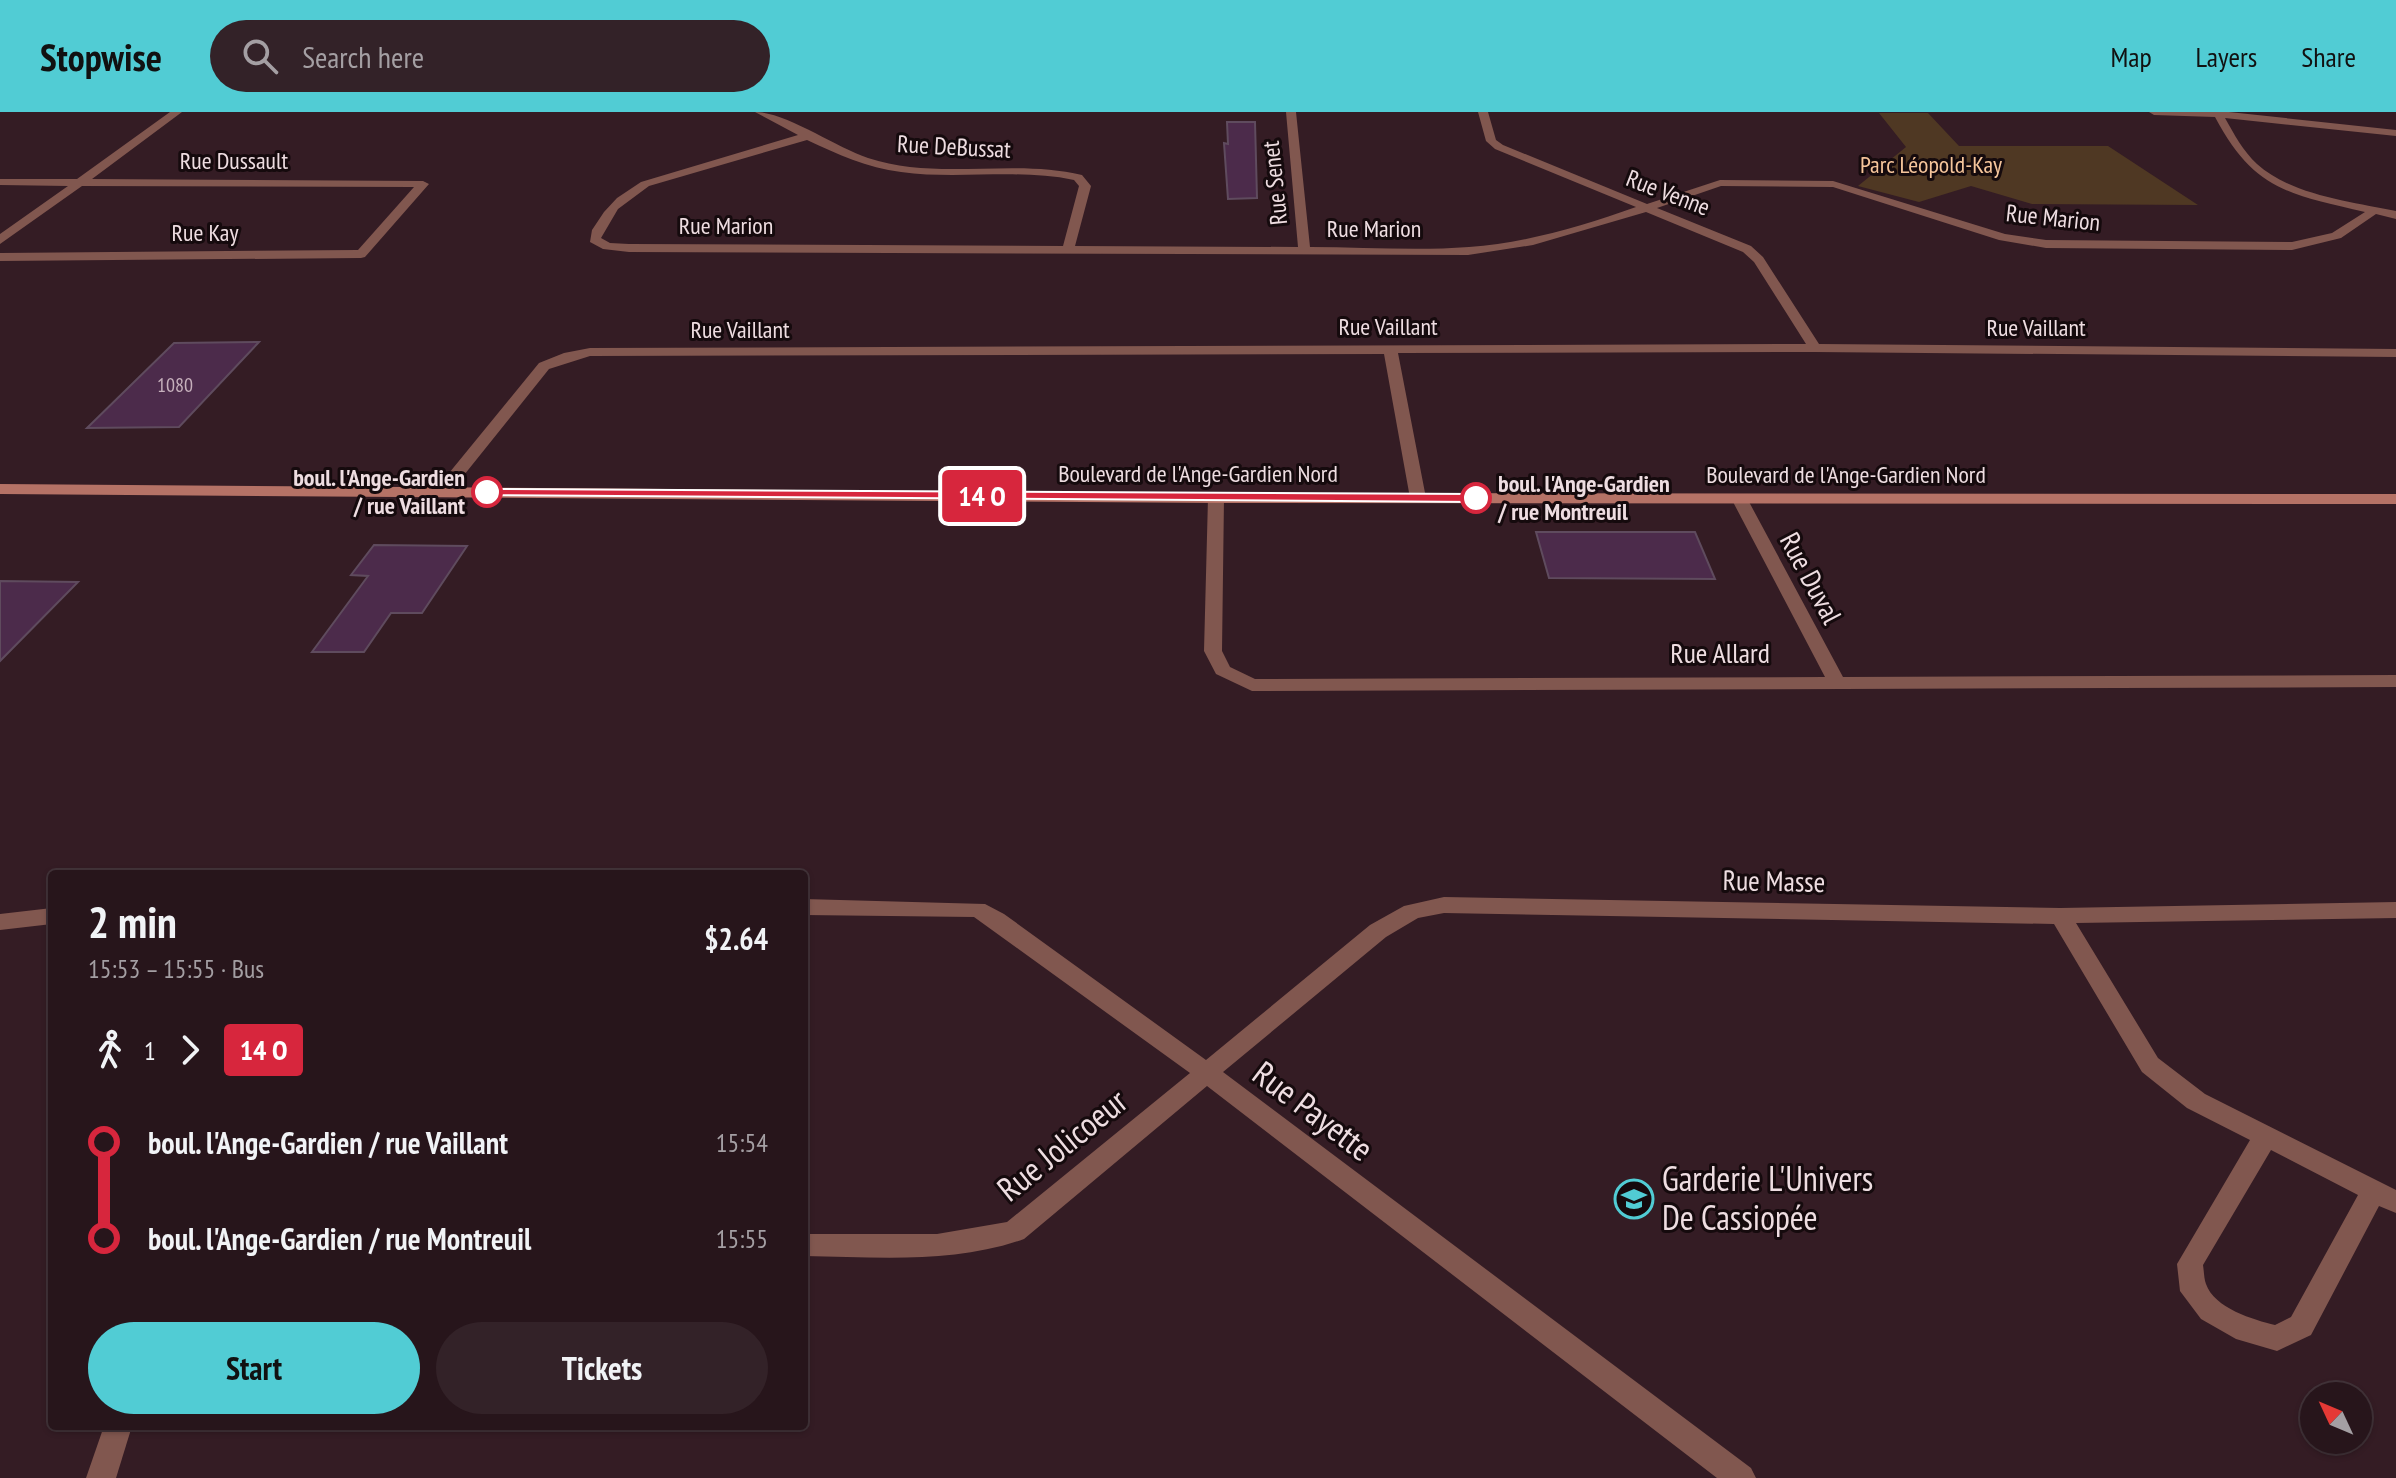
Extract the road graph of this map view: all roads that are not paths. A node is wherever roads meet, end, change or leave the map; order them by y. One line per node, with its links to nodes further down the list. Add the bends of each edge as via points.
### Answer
1 (177, 112): 10 (street)
2 (760, 112): 8 (street, Rue DeBussat)
3 (1291, 112): 16 (street, Rue Senet)
4 (1483, 112): 11 (street, Rue Venne, via 1491,141 1499,147)
5 (2154, 112): 6 (street)
6 (2217, 113): 7 (street); 12 (street, via 2257,171)
7 (2396, 133)
8 (808, 136): 17 (street, Rue DeBussat, via 866,162 900,169 1078,177 1085,186); 17 (street, Rue Marion, via 645,184 628,193 594,239 629,248)
9 (0, 182): 10 (street, Rue Dussault)
10 (79, 182): 14 (street, Rue Dussault, via 423,184); 15 (street)
11 (1644, 208): 12 (street, Rue Marion, via 1730,181 1823,183 2003,237 2070,245 2292,246 2345,234); 16 (street, Rue Marion, via 1564,235 1496,249); 19 (street, Rue Venne, via 1747,249)
12 (2374, 210): 13 (street)
13 (2396, 215)
14 (394, 218): 18 (street, Rue Kay, via 361,254)
15 (0, 240)
16 (1304, 250): 17 (street, Rue Marion)
17 (1068, 251)
18 (0, 257)
19 (1815, 348): 20 (street, Rue Vaillant); 21 (street, Rue Vaillant)
20 (1390, 349): 23 (street, Rue Vaillant, via 590,352 544,366); 25 (street)
21 (2396, 353)
22 (0, 489): 23 (main road, Boulevard de l'Ange-Gardien Nord)
23 (442, 492): 24 (main road, Boulevard de l'Ange-Gardien Nord)
24 (1216, 498): 25 (main road, Boulevard de l'Ange-Gardien Nord); 28 (street, Rue Allard, via 1213,651 1222,670 1252,685)
25 (1418, 498): 27 (main road, Boulevard de l'Ange-Gardien Nord)
26 (2396, 499): 27 (main road, Boulevard de l'Ange-Gardien Nord)
27 (1740, 500): 28 (street, Rue Duval)
28 (1836, 681): 29 (street, Rue Allard)
29 (2396, 681)
30 (808, 907): 35 (street, Rue Payette, via 977,909)
31 (2396, 910): 33 (street, Rue Masse)
32 (48, 916): 34 (street)
33 (2060, 916): 35 (street, Rue Masse, via 1444,905 1412,911 1378,931); 36 (street, via 2150,1065 2196,1101)
34 (0, 922)
35 (1207, 1073): 38 (street, Rue Jolicoeur, via 1015,1231 949,1245); 41 (street, Rue Payette)
36 (2266, 1136): 37 (street); 37 (street, via 2190,1264 2193,1291 2211,1310 2246,1330 2277,1338 2301,1326)
37 (2385, 1196)
38 (808, 1245)
39 (117, 1430): 40 (street)
40 (101, 1478)
41 (1741, 1478)

